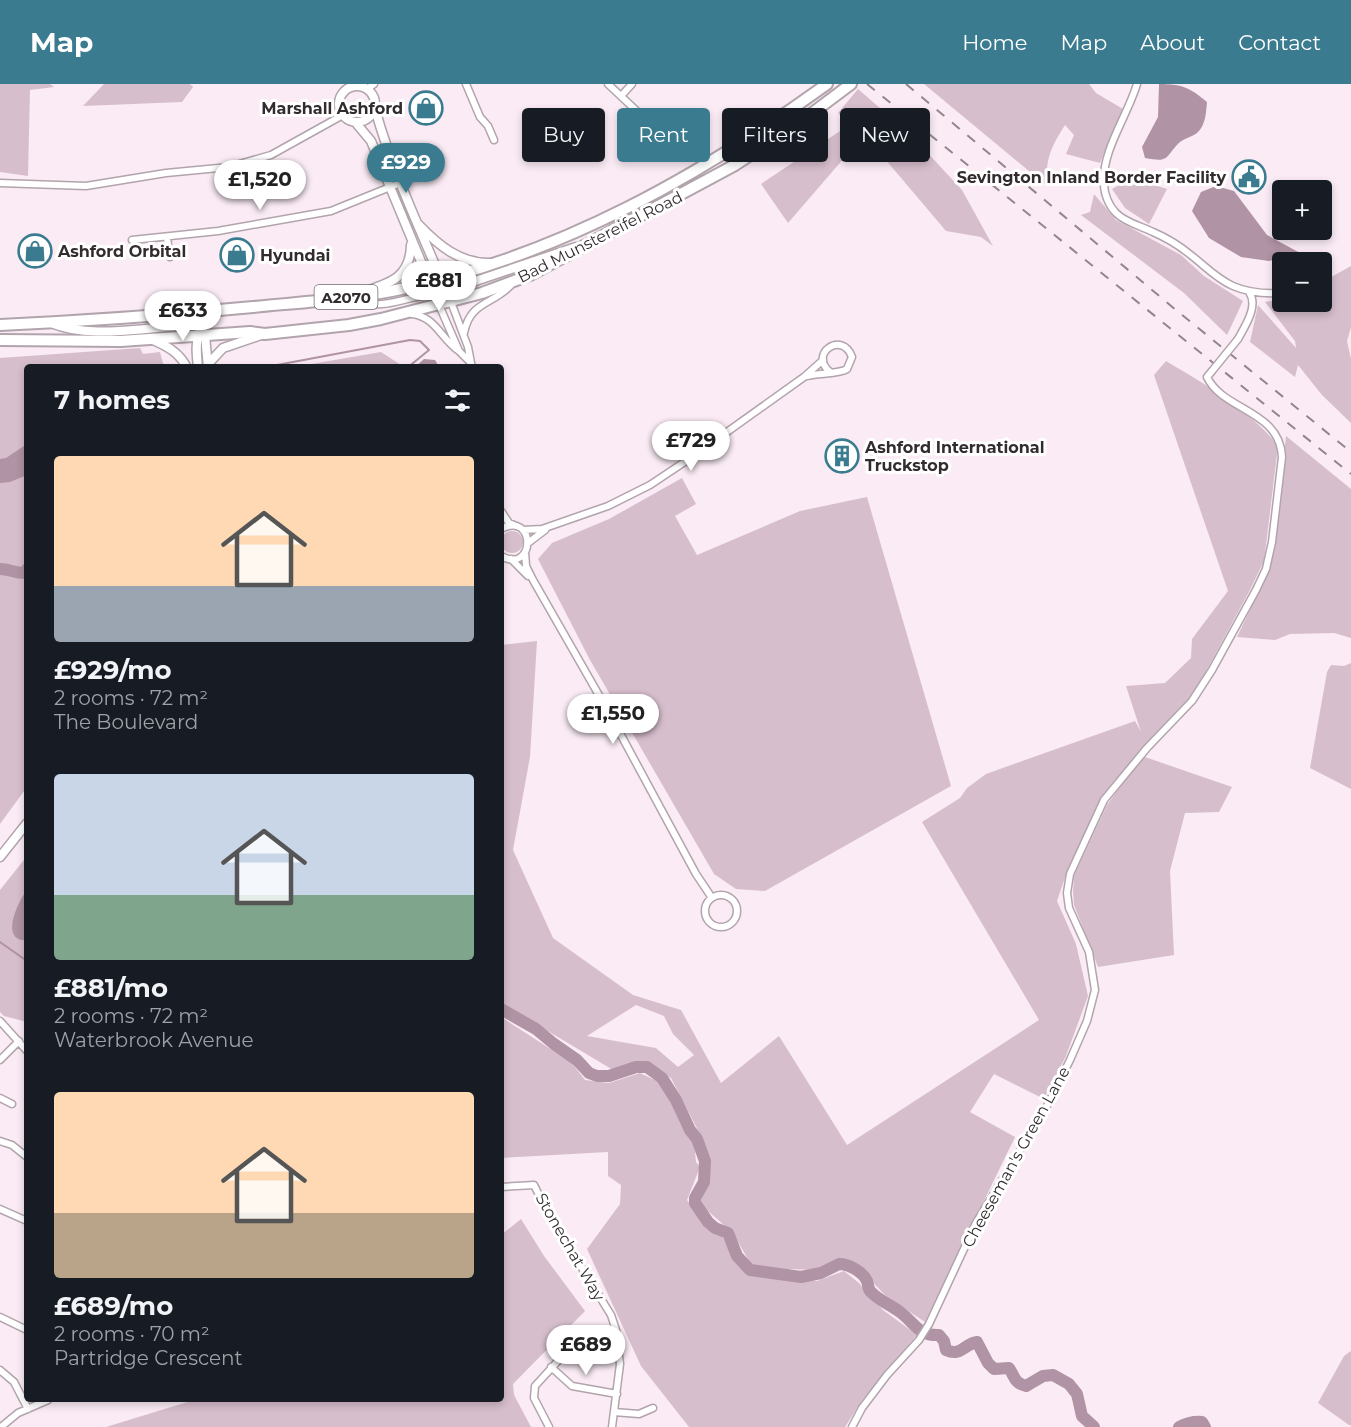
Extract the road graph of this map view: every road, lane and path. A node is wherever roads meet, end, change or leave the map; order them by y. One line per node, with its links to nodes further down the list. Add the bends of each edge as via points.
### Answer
1 (466, 84): 14 (street)
2 (608, 84): 9 (street)
3 (632, 84): 9 (street)
4 (827, 84): 24 (highway, Bad Munstereifel Road / A2070, via 670,186 576,233)
5 (851, 84): 22 (highway, Bad Munstereifel Road / A2070, via 735,165)
6 (1137, 84): 27 (street, via 1105,171 1109,203 1123,219 1168,239 1222,281)
7 (371, 86): 8 (street); 11 (street)
8 (342, 87): 12 (street, via 339,101)
9 (621, 96): 10 (street)
10 (634, 108)
11 (375, 109): 13 (street, via 368,119); 16 (street)
12 (343, 115): 13 (street); 15 (street, via 271,155 229,168 86,186)
13 (356, 123): 17 (street, via 371,141)
14 (494, 141)
15 (0, 183)
16 (400, 183): 17 (street); 18 (street)
17 (389, 187): 19 (street, via 331,211); 21 (street)
18 (414, 219): 24 (street, via 453,254 484,263); 26 (street)
19 (167, 238): 20 (street); 23 (street)
20 (132, 240)
21 (411, 241): 26 (street); 29 (street, via 411,255 402,274)
22 (585, 245): 25 (highway, Bad Munstereifel Road / A2070); 26 (street, via 467,284)
23 (170, 257)
24 (498, 262): 26 (highway, Bad Munstereifel Road / A2070)
25 (513, 282): 32 (highway, Bad Munstereifel Road / A2070); 39 (street, via 504,293 474,310)
26 (439, 283): 29 (highway, Bad Munstereifel Road / A2070); 31 (street); 32 (street)
27 (1249, 292): 28 (street); 90 (street, Cheeseman's Green Lane, bridge, via 1253,298 1250,314 1238,339 1207,376 1216,389 1276,433 1282,445 1266,568 1192,701 1104,800 1070,874 1067,893 1069,908 1089,952 1095,990 1070,1060 1047,1106 976,1223 929,1324 862,1408)
28 (1272, 294)
29 (352, 296): 30 (highway, Bad Munstereifel Road / A2070)
30 (337, 298): 31 (street, via 381,304); 33 (highway, Bad Munstereifel Road / A2070)
31 (437, 300): 32 (highway, Bad Munstereifel Road / A2070); 34 (highway, Bad Munstereifel Road / A2070); 42 (street)
32 (451, 302): 39 (street)
33 (217, 310): 35 (highway, Bad Munstereifel Road / A2070); 37 (street)
34 (401, 314): 38 (highway, Bad Munstereifel Road / A2070, via 363,323); 42 (street, via 426,318)
35 (48, 322): 36 (highway, Bad Munstereifel Road / A2070); 37 (street, via 83,330 188,326)
36 (0, 325)
37 (201, 333): 38 (highway, Bad Munstereifel Road / A2070); 41 (highway, Bad Munstereifel Road / A2070); 45 (street); 46 (street)
38 (265, 334): 47 (street, via 223,348)
39 (464, 335): 49 (street)
40 (0, 340): 41 (highway, Bad Munstereifel Road / A2070)
41 (153, 340): 44 (street, via 172,350)
42 (459, 351): 48 (street)
43 (823, 360): 50 (street); 50 (street, via 825,351 833,345 850,352 852,361 847,369); 51 (street)
44 (185, 364)
45 (198, 364)
46 (208, 364)
47 (210, 364)
48 (470, 364)
49 (471, 364)
50 (830, 372): 51 (street)
51 (804, 377): 53 (street, via 650,485 608,506)
52 (504, 516): 54 (street)
53 (556, 524): 56 (street); 57 (street)
54 (515, 526): 55 (street); 56 (street)
55 (504, 528)
56 (523, 530): 57 (street)
57 (528, 543): 58 (street)
58 (525, 552): 59 (street, via 519,558); 60 (street)
59 (504, 558): 60 (street)
60 (533, 580): 63 (street)
61 (24, 827): 62 (street)
62 (0, 857)
63 (712, 898): 63 (street, via 727,896 735,904 737,914 729,925 713,925 706,917 706,906)
64 (0, 1021): 65 (street)
65 (19, 1041): 66 (street); 67 (street)
66 (24, 1047)
67 (0, 1060)
68 (0, 1098): 69 (street)
69 (12, 1104)
70 (0, 1141): 71 (street)
71 (24, 1155)
72 (504, 1187): 80 (street, Stonechat Way, via 534,1185 611,1315 620,1350)
73 (0, 1209): 74 (street)
74 (24, 1220)
75 (0, 1318): 76 (street)
76 (24, 1329)
77 (579, 1338): 78 (street)
78 (551, 1367): 80 (street, via 572,1386); 88 (street, via 535,1386 534,1395)
79 (0, 1370): 81 (street, via 14,1382)
80 (617, 1394): 86 (street, Stonechat Way)
81 (24, 1401)
82 (24, 1402): 85 (street)
83 (44, 1402): 85 (street)
84 (653, 1408): 86 (street, via 639,1414)
85 (28, 1409): 87 (street)
86 (614, 1412): 89 (street, Stonechat Way)
87 (1, 1427)
88 (549, 1427)
89 (612, 1427)
90 (852, 1427)

